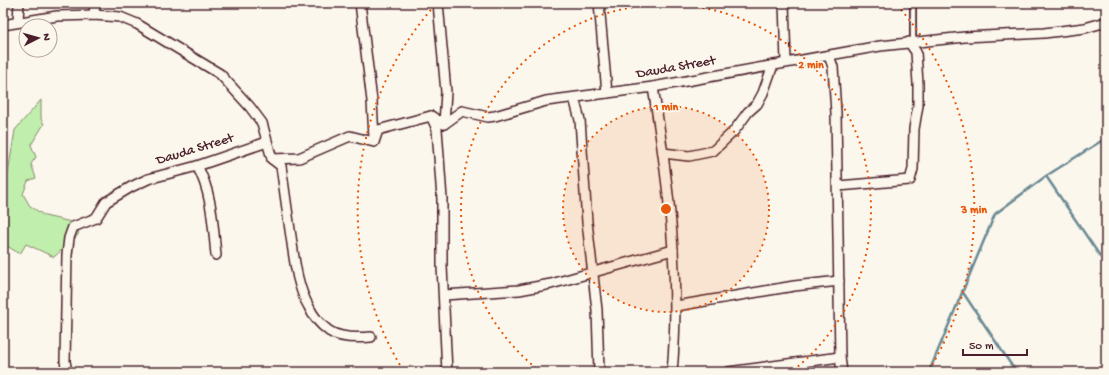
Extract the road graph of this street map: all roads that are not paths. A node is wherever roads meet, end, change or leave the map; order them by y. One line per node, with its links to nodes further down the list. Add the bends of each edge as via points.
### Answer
1 (19, 3): 9 (street)
2 (95, 3): 8 (street)
3 (360, 3): 24 (street, via 372,101)
4 (438, 3): 22 (street, via 446,92)
5 (599, 3): 19 (street)
6 (784, 3): 16 (street)
7 (913, 3): 14 (lane)
8 (94, 15): 10 (street); 23 (street, via 120,17 137,24 220,74 262,123)
9 (18, 18)
10 (41, 18)
11 (18, 21): 13 (street)
12 (1106, 22): 14 (street, Dauda Street, via 1085,28 1044,33)
13 (3, 25)
14 (911, 42): 15 (street, Dauda Street); 28 (street, via 916,52 918,105 910,180)
15 (829, 56): 16 (street, Dauda Street); 28 (street, via 833,67)
16 (786, 62): 17 (street, Dauda Street)
17 (773, 65): 18 (street, Dauda Street); 25 (street, via 757,104 713,151 689,156)
18 (653, 87): 19 (street, Dauda Street); 25 (street)
19 (607, 93): 20 (street, Dauda Street)
20 (574, 98): 22 (street, Dauda Street, via 546,101 488,117 462,111); 31 (street, via 580,120 587,222)
21 (431, 116): 22 (street); 24 (street, via 378,130); 33 (street, via 437,129 442,199)
22 (444, 124)
23 (267, 142): 26 (street); 27 (street, Dauda Street)
24 (374, 142): 26 (street, via 350,136 299,158)
25 (663, 153): 29 (street)
26 (272, 159): 35 (street, via 281,166 296,266 309,308 330,332 360,338)
27 (197, 166): 30 (street, via 207,189); 37 (street, Dauda Street, via 148,179 106,202 96,218 73,227 67,255)
28 (838, 186): 32 (street)
29 (673, 250): 31 (street); 34 (street)
30 (216, 255)
31 (594, 273): 33 (street, via 519,290); 39 (street)
32 (839, 281): 34 (street); 36 (street)
33 (444, 294): 38 (street)
34 (676, 306): 40 (street)
35 (371, 337)
36 (840, 357): 41 (street); 42 (street)
37 (67, 372)
38 (447, 372)
39 (599, 372)
40 (672, 372)
41 (728, 372)
42 (842, 372)

